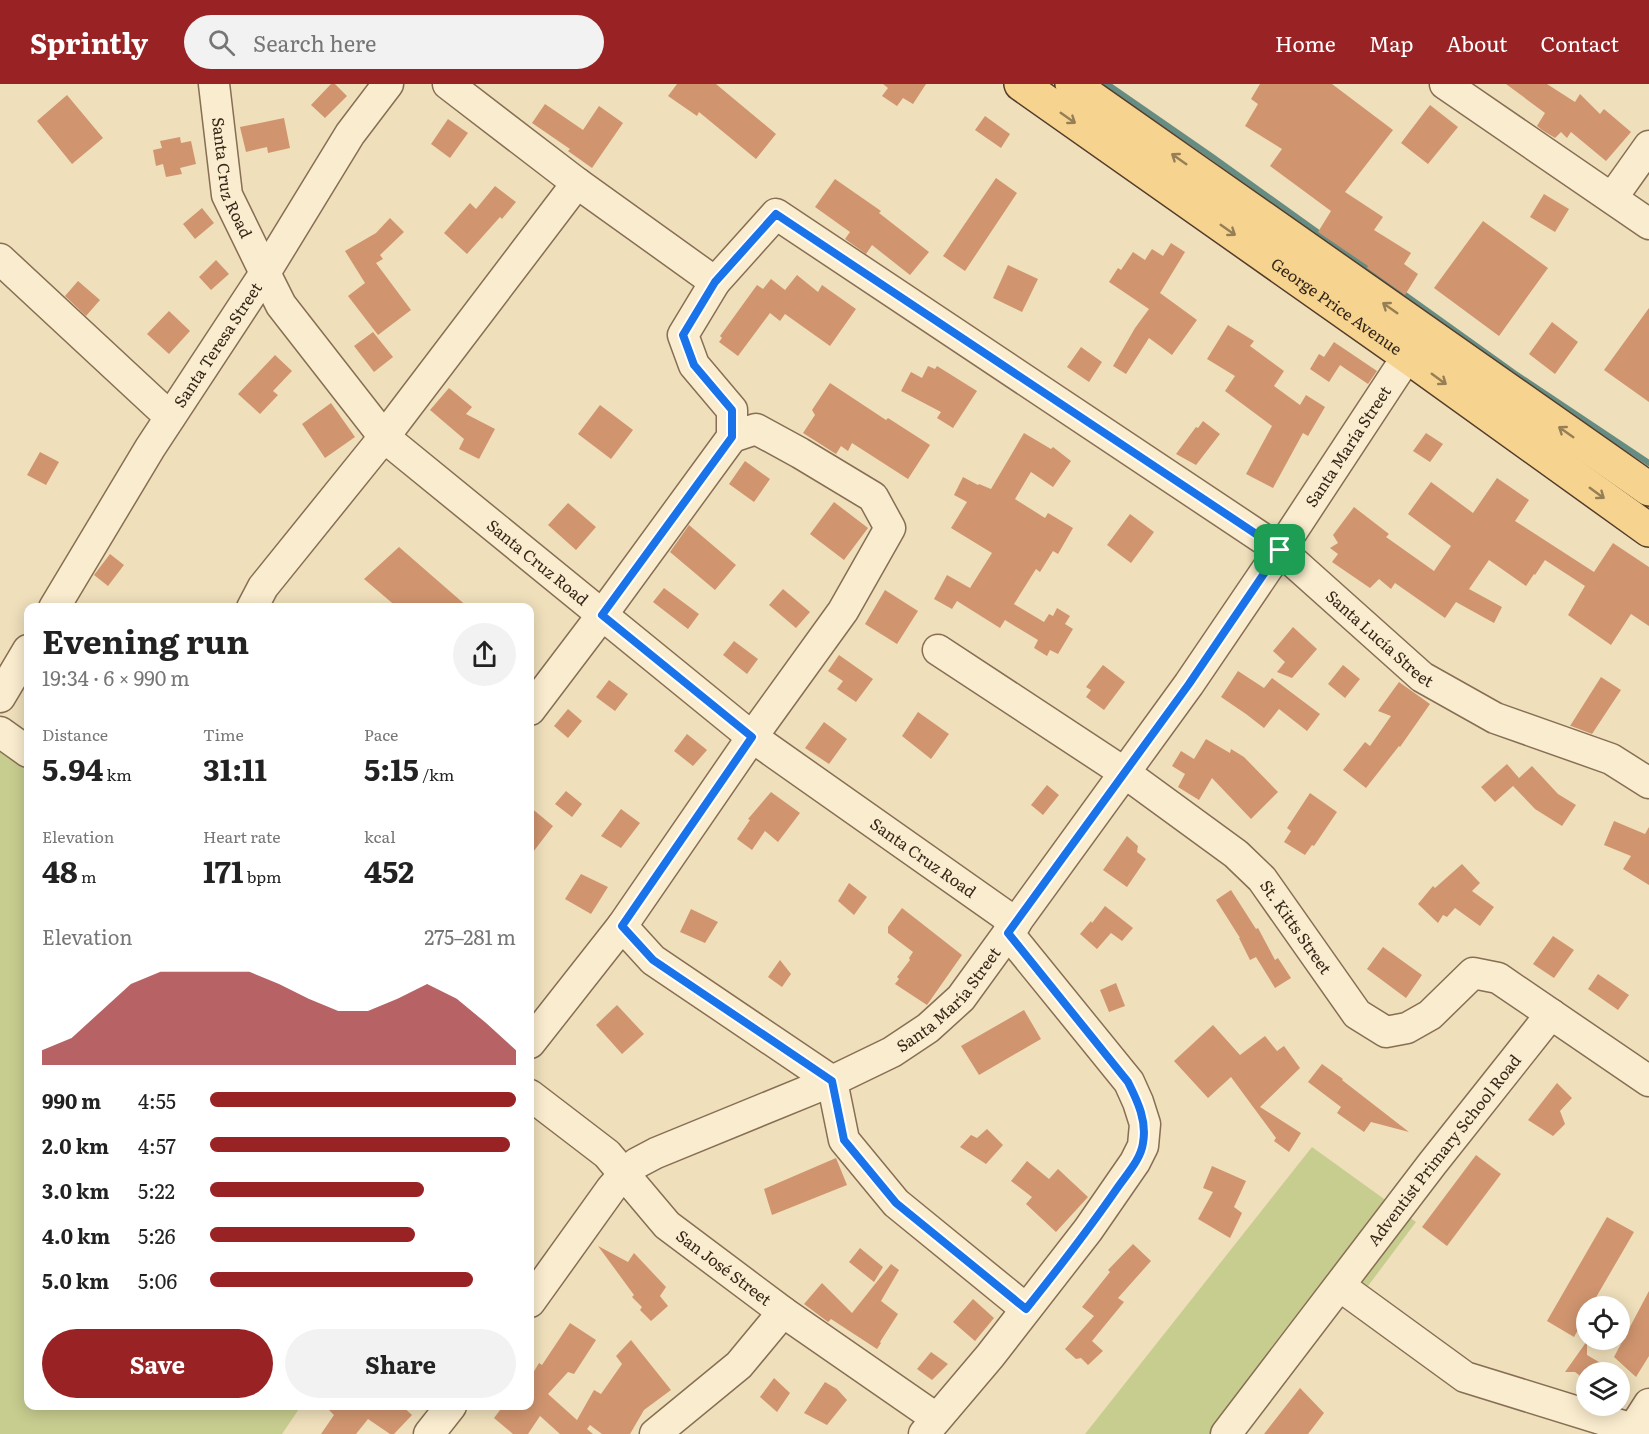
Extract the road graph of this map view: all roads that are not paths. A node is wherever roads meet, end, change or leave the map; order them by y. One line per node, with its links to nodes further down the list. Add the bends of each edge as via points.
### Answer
1 (214, 84): 12 (street, Santa Cruz Road, via 227,195)
2 (388, 84): 12 (street, Santa Teresa Street, via 350,134)
3 (448, 84): 8 (street)
4 (1021, 84): 14 (main road, George Price Avenue, one-way to 14)
5 (1072, 84): 14 (main road, George Price Avenue, one-way to 5)
6 (1445, 84): 9 (street)
7 (1649, 146): 9 (street)
8 (577, 183): 13 (street); 17 (street)
9 (1612, 198): 10 (street)
10 (1649, 224)
11 (0, 259): 15 (street)
12 (265, 273): 15 (street, Santa Teresa Street); 17 (street, Santa Cruz Road, via 281,305)
13 (715, 282): 16 (street, via 683,335 694,365); 20 (street, Santa Lucía Street, via 776,214)
14 (1416, 344): 18 (main road, George Price Avenue, one-way to 14); 19 (main road, George Price Avenue, one-way to 19); 20 (street, Santa María Street)
15 (170, 417): 21 (street, Santa Teresa Street)
16 (740, 425): 23 (street); 29 (street, via 800,453 873,497 890,528 843,611)
17 (384, 437): 22 (street, via 263,587); 23 (street, Santa Cruz Road)
18 (1649, 489)
19 (1646, 522)
20 (1280, 550): 31 (street, Santa María Street); 32 (street, Santa Lucía Street, via 1422,677 1495,718 1611,759)
21 (57, 603)
22 (255, 603)
23 (602, 615): 27 (street); 29 (street, Santa Cruz Road)
24 (938, 650): 31 (street, St. Kitts Street)
25 (24, 657): 26 (street)
26 (0, 697)
27 (534, 705)
28 (0, 732): 30 (street)
29 (752, 737): 33 (street); 34 (street, Santa Cruz Road)
30 (24, 749)
31 (1125, 773): 34 (street, Santa María Street); 35 (street, St. Kitts Street, via 1236,854 1262,879 1357,1014 1386,1032 1407,1028 1430,1016 1473,973 1498,978)
32 (1649, 783)
33 (622, 926): 36 (street); 37 (street, via 653,960)
34 (1012, 928): 37 (street, Santa María Street, via 961,998 928,1028 891,1052); 43 (street, Santa Cruz Road, via 1128,1082 1145,1124 1143,1146 1135,1162)
35 (1551, 1014): 38 (street, St. Kitts Street); 41 (street, Adventist Primary School Road)
36 (534, 1038)
37 (832, 1081): 40 (street, Santa María Street, via 656,1153); 43 (street, via 844,1140 896,1203)
38 (1649, 1081)
39 (534, 1098): 40 (street, San José Street, via 607,1154)
40 (624, 1174): 42 (street, Santa María Street); 44 (street, San José Street, via 667,1225)
41 (1340, 1286): 48 (street, via 1465,1377); 51 (street, Adventist Primary School Road)
42 (534, 1296)
43 (1026, 1309): 47 (street, Santa Cruz Road)
44 (783, 1312): 47 (street, San José Street); 50 (street, via 739,1365)
45 (1649, 1404): 48 (street)
46 (448, 1410): 49 (street)
47 (930, 1426)
48 (1638, 1432)
49 (429, 1434)
50 (655, 1434)
51 (1226, 1434)

